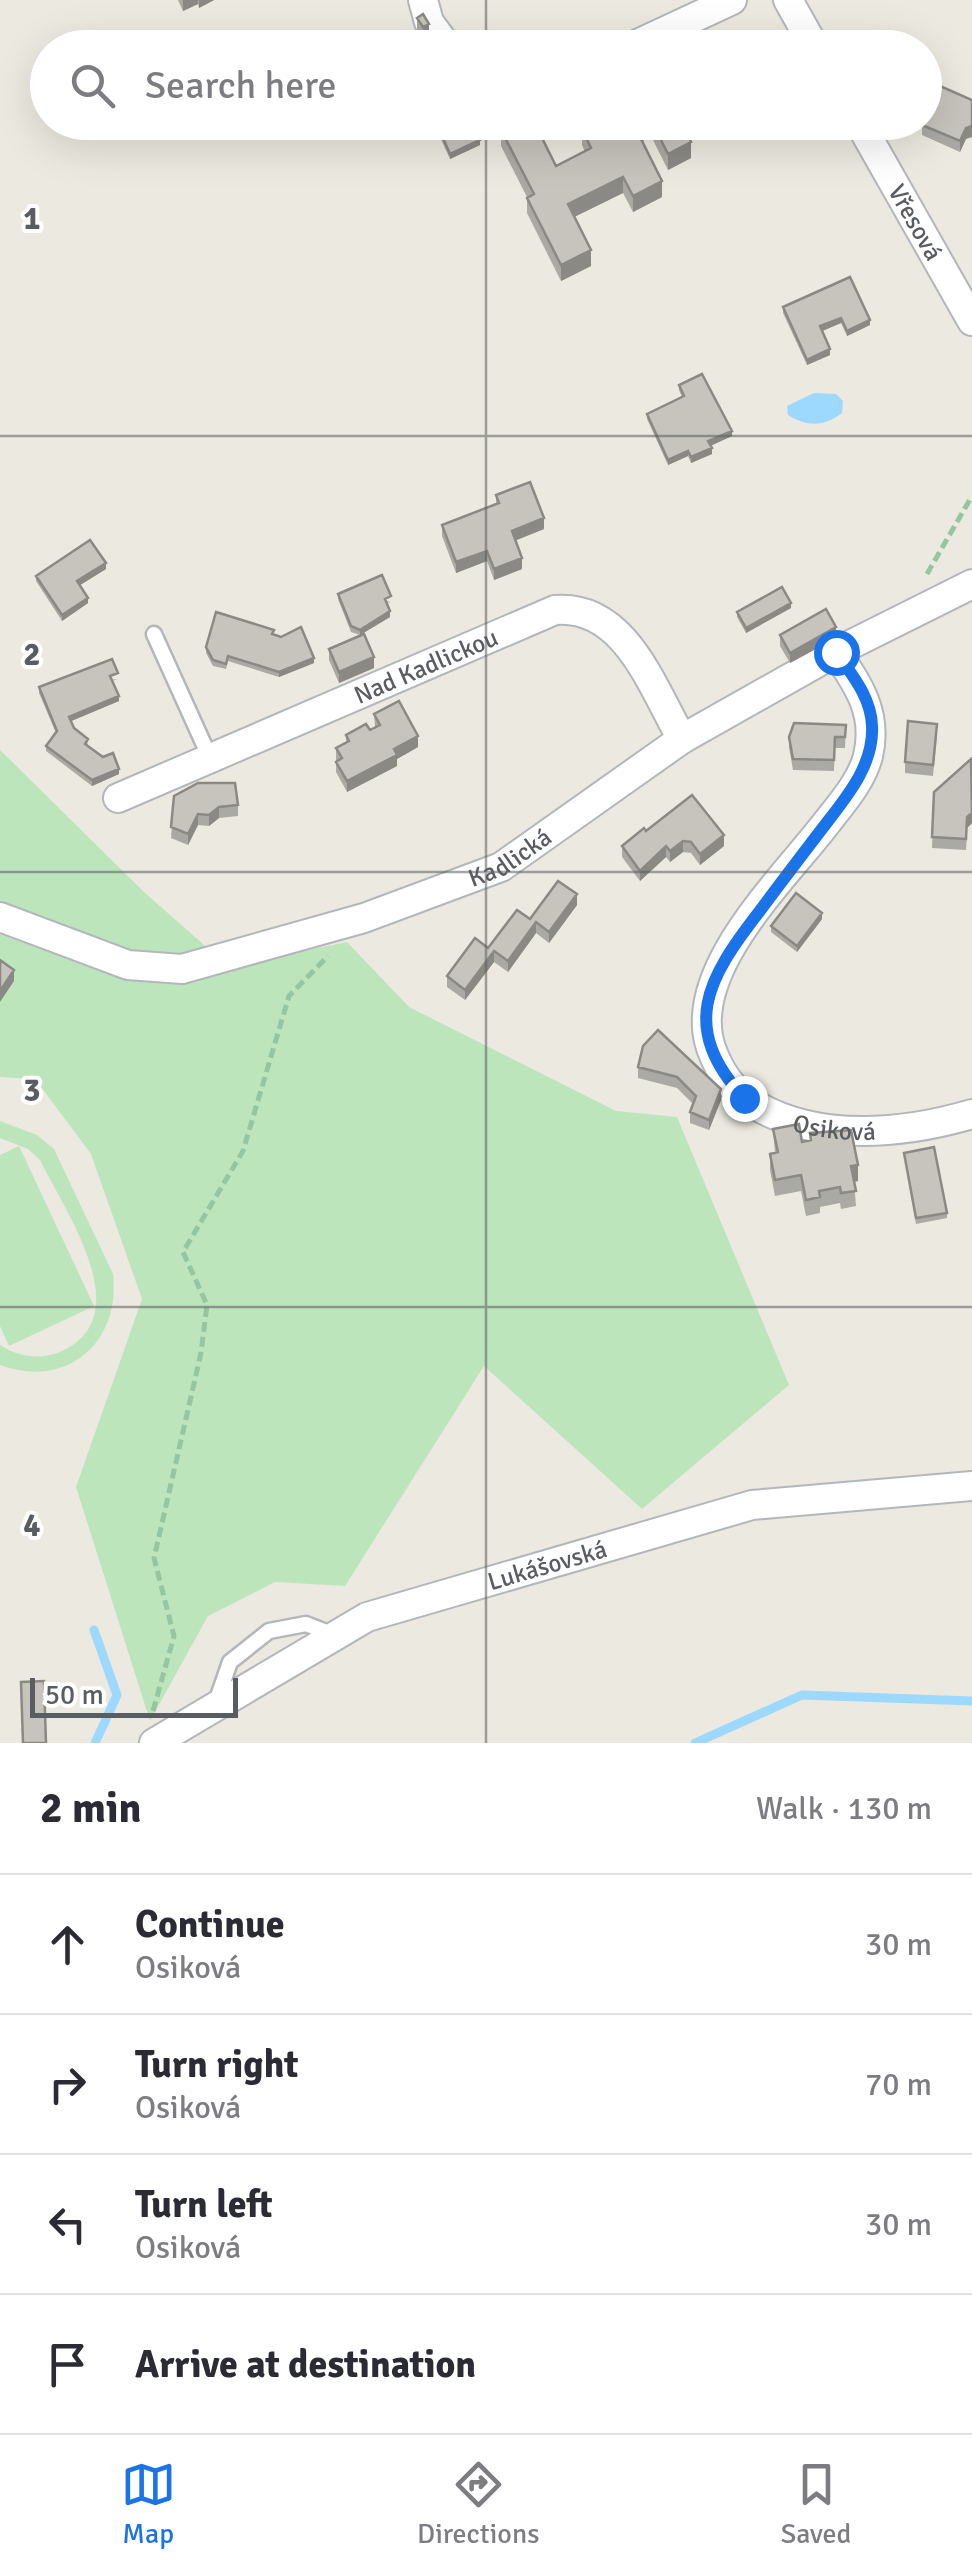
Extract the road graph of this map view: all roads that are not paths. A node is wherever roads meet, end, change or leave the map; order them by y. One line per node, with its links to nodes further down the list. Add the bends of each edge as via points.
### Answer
1 (424, 0): 4 (street)
2 (732, 0): 5 (street)
3 (788, 0): 6 (street)
4 (435, 30)
5 (668, 30)
6 (806, 30)
7 (870, 140): 8 (street, Vřesová)
8 (969, 305)
9 (972, 584): 11 (street, Kadlická)
10 (154, 634): 13 (lane)
11 (836, 652): 12 (street, Kadlická); 16 (street, Osiková, via 864,693 872,726 868,760 728,952 706,1001 705,1029 720,1072 744,1098 776,1117 832,1131)
12 (682, 739): 13 (street, Nad Kadlickou, via 620,633 578,608 554,610); 15 (street, Kadlická, via 501,867 364,918 182,969 128,965)
13 (210, 758): 14 (street, Nad Kadlickou)
14 (118, 798)
15 (0, 917)
16 (972, 1114)
17 (972, 1486): 18 (street, Lukášovská, via 752,1504 367,1616 214,1706)
18 (152, 1734)

